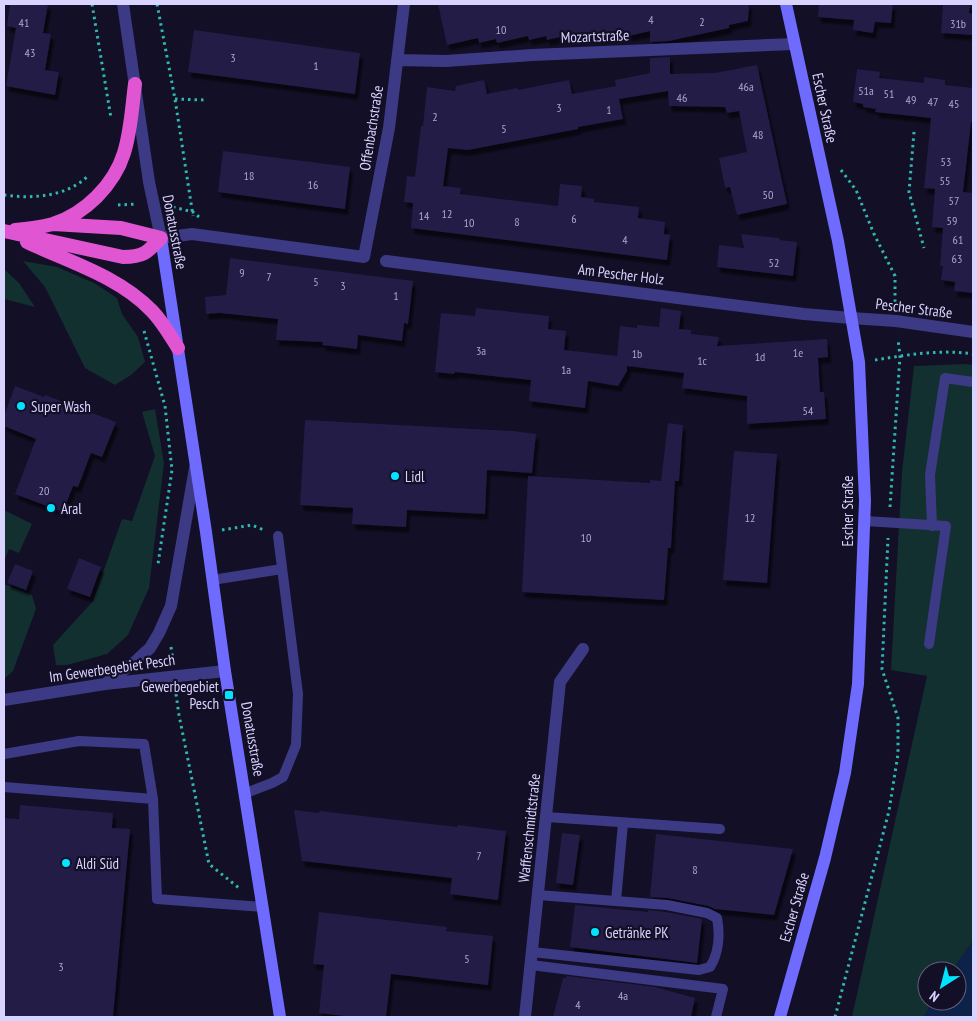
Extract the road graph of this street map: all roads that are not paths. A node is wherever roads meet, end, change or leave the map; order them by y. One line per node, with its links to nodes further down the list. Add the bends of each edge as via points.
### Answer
1 (124, 4): 6 (street, Donatusstraße)
2 (404, 4): 5 (street, Offenbachstraße)
3 (786, 4): 4 (main road, Escher Straße)
4 (794, 44): 5 (street, Mozartstraße, via 446,61); 11 (main road, Escher Straße)
5 (397, 60): 9 (street, Offenbachstraße, via 389,128 364,257 192,234)
6 (135, 84): 7 (highway, via 124,152 110,180 102,192 81,209); 9 (street, Donatusstraße, via 149,182)
7 (53, 224): 8 (highway); 9 (highway, via 122,228)
8 (4, 231): 9 (highway, via 123,257 145,254); 13 (highway, via 127,290 153,312)
9 (161, 238): 13 (main road, Donatusstraße)
10 (386, 261): 11 (street, Am Pescher Holz)
11 (852, 318): 12 (street, Pescher Straße); 16 (main road, Escher Straße, via 859,362)
12 (973, 332)
13 (178, 348): 15 (main road, Donatusstraße)
14 (973, 382): 17 (lane, via 945,378 930,475)
15 (195, 466): 20 (main road, Donatusstraße); 24 (street, Donatusstraße, via 171,606 160,633 136,661)
16 (865, 521): 17 (lane); 41 (main road, Escher Straße, via 858,684 845,773 825,858)
17 (932, 526): 21 (lane, via 946,526)
18 (278, 536): 19 (lane)
19 (282, 569): 20 (lane); 28 (lane, via 298,694 296,744 283,777)
20 (212, 580): 23 (main road, Donatusstraße)
21 (929, 644)
22 (583, 649): 30 (street, Waffenschmidtstraße, via 560,682)
23 (225, 671): 24 (street, Im Gewerbegebiet Pesch); 28 (main road, Donatusstraße)
24 (105, 684): 25 (street, Im Gewerbegebiet Pesch)
25 (4, 700)
26 (4, 754): 29 (lane, via 79,741 144,744)
27 (4, 787): 29 (lane)
28 (246, 793): 35 (main road, Donatusstraße)
29 (154, 799): 35 (lane, via 157,899)
30 (546, 816): 31 (lane); 33 (street, Waffenschmidtstraße)
31 (623, 823): 32 (lane); 34 (lane)
32 (720, 829)
33 (538, 895): 34 (lane); 36 (street, Waffenschmidtstraße)
34 (616, 901): 36 (lane, via 667,905 717,918 716,957 710,967 699,970)
35 (263, 907): 38 (main road, Donatusstraße)
36 (532, 952): 37 (street, Waffenschmidtstraße)
37 (531, 966): 39 (street, Waffenschmidtstraße); 40 (lane, via 723,989)
38 (280, 1017)
39 (525, 1017)
40 (716, 1017)
41 (780, 1017)

